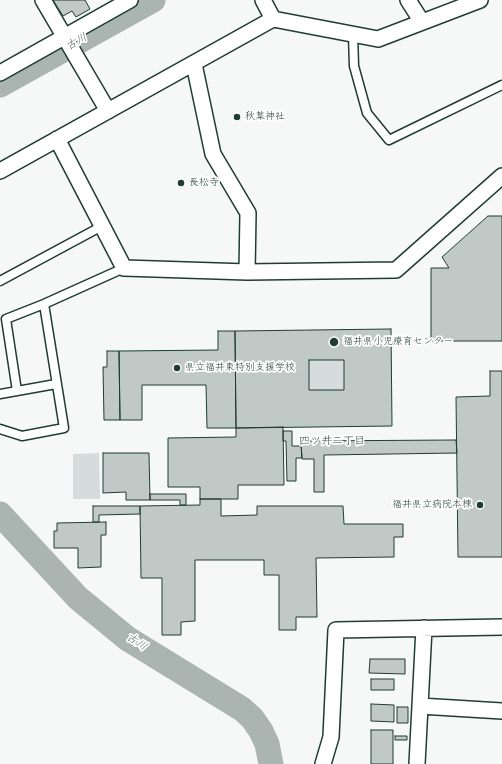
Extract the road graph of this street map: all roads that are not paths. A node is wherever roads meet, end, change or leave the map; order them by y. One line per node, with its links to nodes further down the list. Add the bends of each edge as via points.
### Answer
1 (43, 0): 9 (street)
2 (130, 0): 9 (street)
3 (263, 0): 6 (street)
4 (408, 0): 7 (street)
5 (480, 0): 7 (street)
6 (272, 19): 8 (street); 10 (street)
7 (422, 22): 8 (street, via 378,39)
8 (353, 35): 12 (lane, via 354,66 367,113 389,140)
9 (65, 37): 11 (street); 13 (street)
10 (194, 64): 13 (street); 19 (street, via 213,154 248,213)
11 (0, 73)
12 (502, 86)
13 (108, 111): 14 (street)
14 (57, 139): 15 (street); 17 (street)
15 (0, 171)
16 (502, 176): 19 (street, via 396,270)
17 (104, 225): 18 (street); 20 (lane)
18 (124, 268): 19 (street); 21 (lane)
19 (247, 272)
20 (0, 281)
21 (44, 304): 22 (lane); 23 (lane, via 6,319)
22 (56, 384): 23 (lane); 25 (lane, via 64,428 22,436)
23 (17, 391): 24 (lane)
24 (0, 394)
25 (0, 429)
26 (502, 627): 27 (street)
27 (424, 628): 28 (street); 30 (street, via 336,630 331,737)
28 (420, 706): 29 (street); 31 (street)
29 (502, 711)
30 (323, 764)
31 (417, 764)

